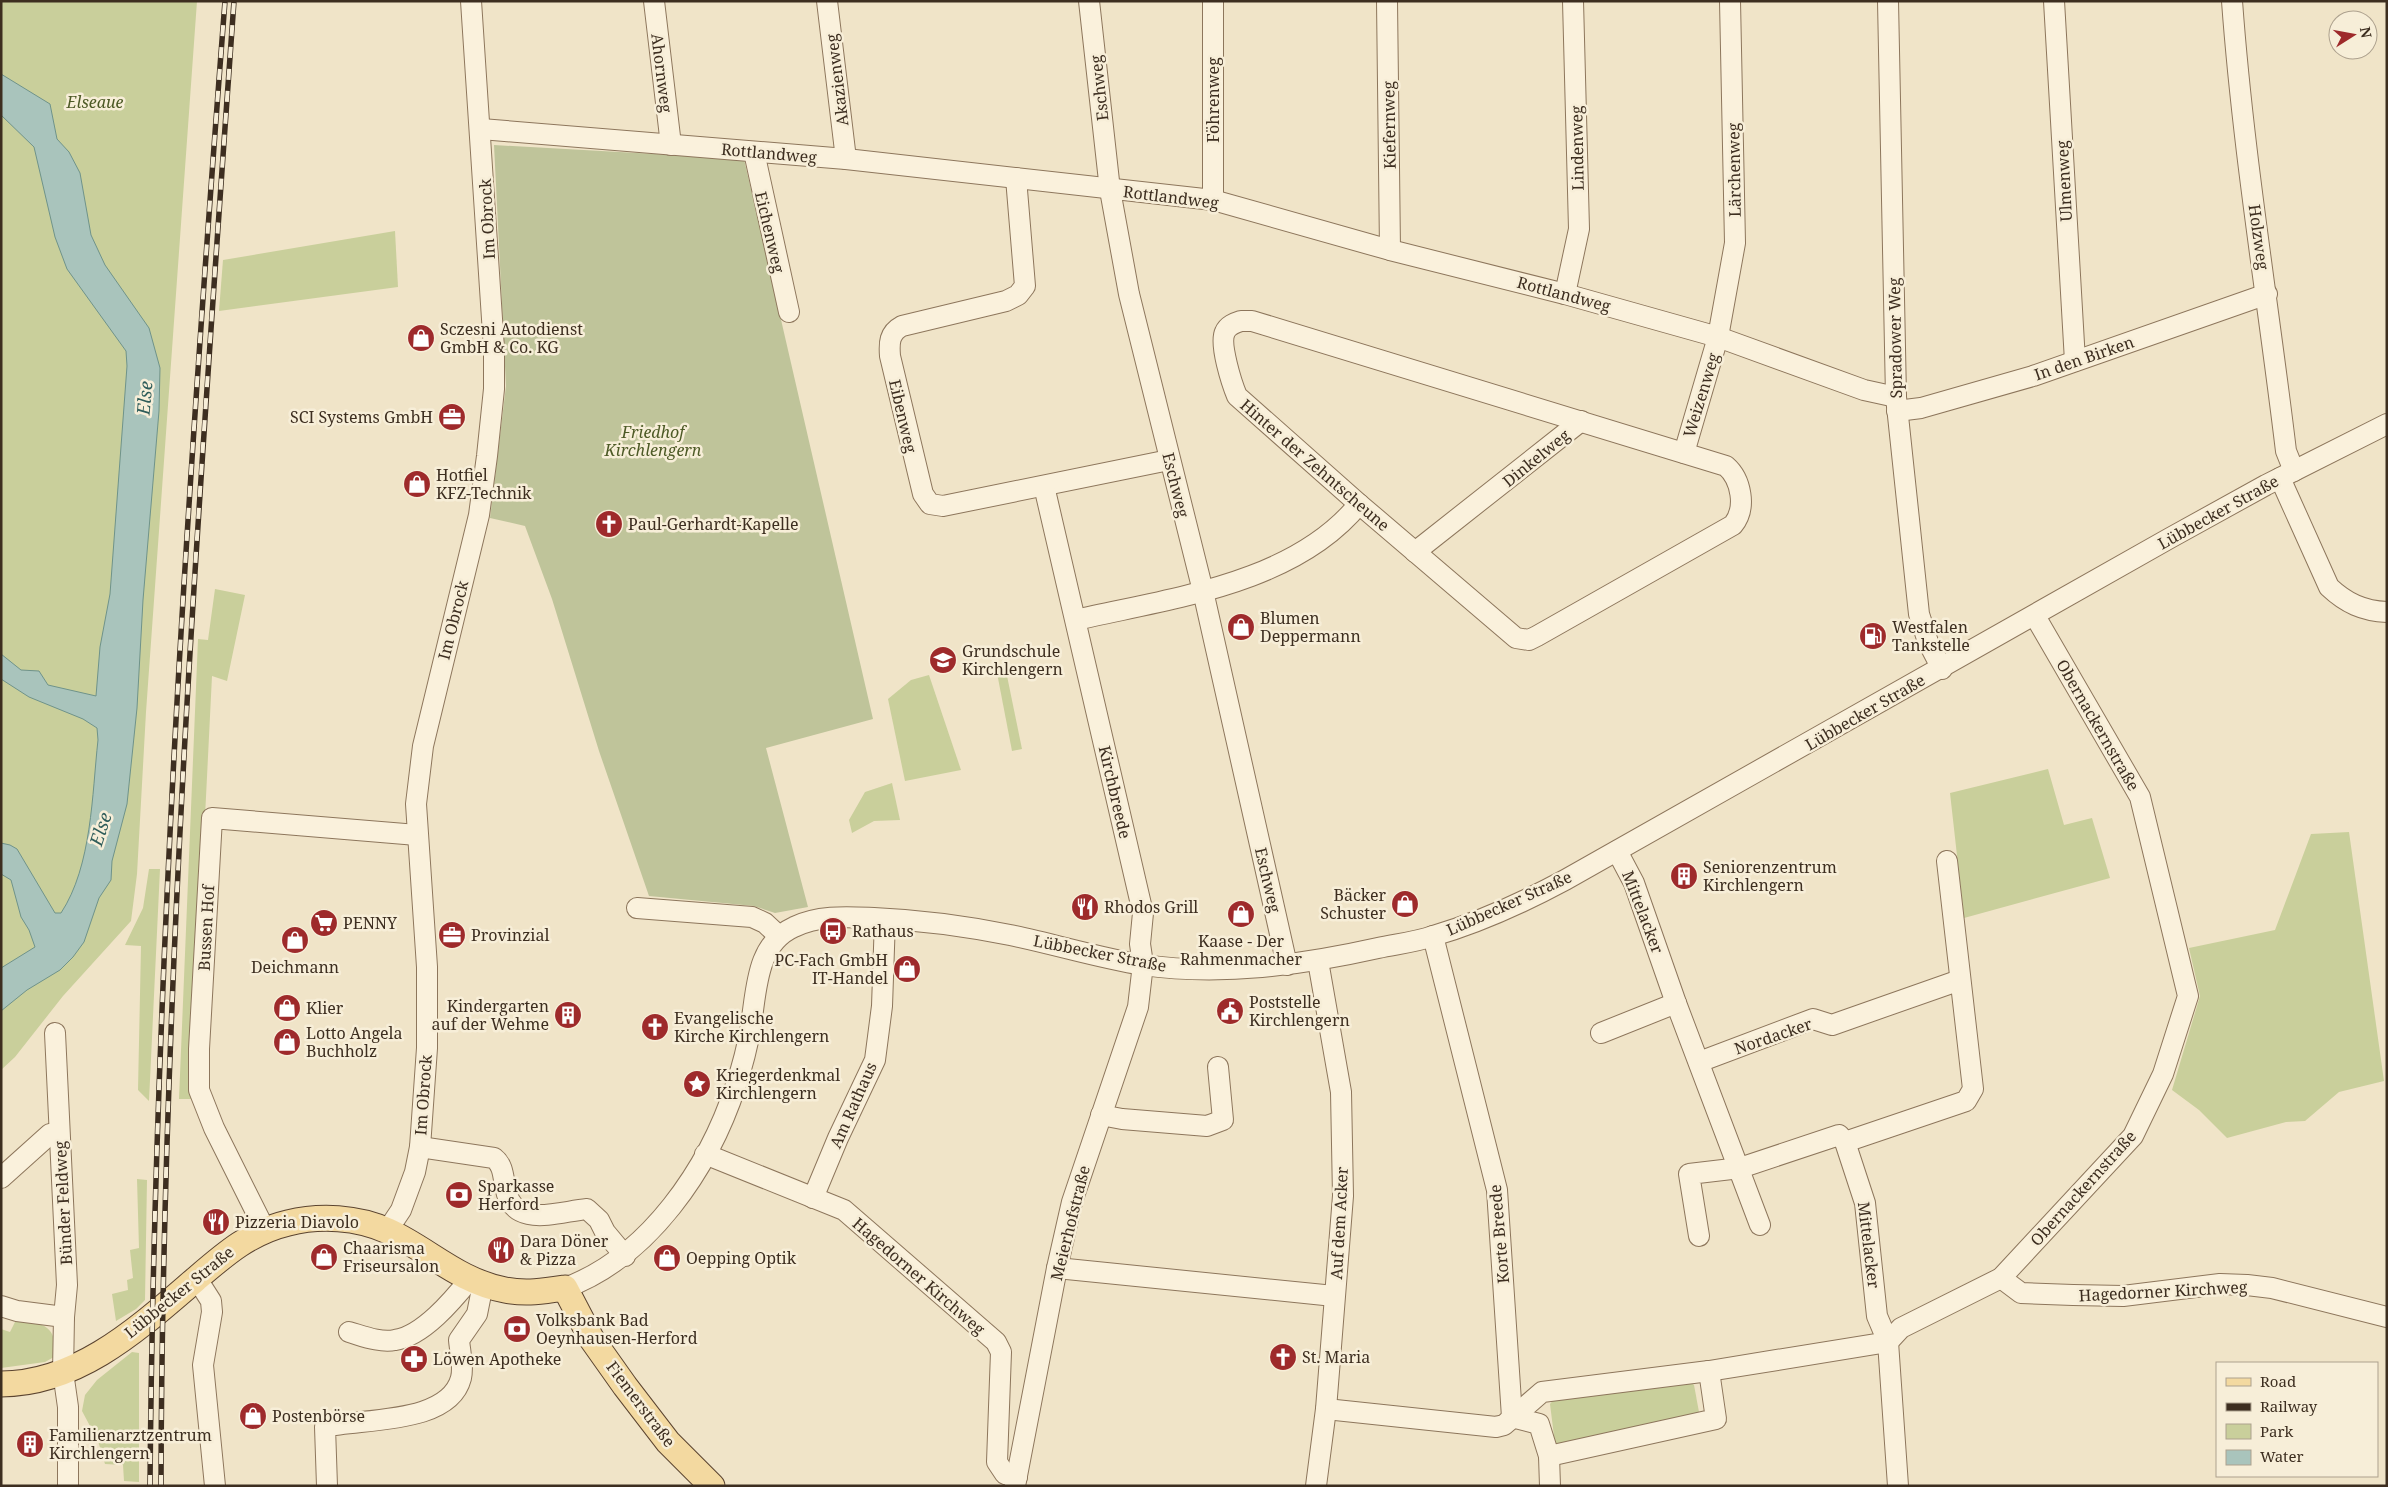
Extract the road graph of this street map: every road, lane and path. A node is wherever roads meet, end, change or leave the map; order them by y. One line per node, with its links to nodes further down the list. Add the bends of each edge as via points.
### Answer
1 (471, 1): 12 (street, Im Obrock)
2 (654, 1): 13 (street, Ahornweg)
3 (827, 1): 15 (street, Akazienweg)
4 (1089, 1): 17 (street, Eschweg)
5 (1213, 1): 18 (street, Föhrenweg)
6 (1387, 1): 19 (street, Kiefernweg)
7 (1573, 1): 20 (street, Lindenweg, via 1579,229)
8 (1730, 1): 23 (street, Lärchenweg, via 1736,243)
9 (1888, 1): 25 (street, Spradower Weg)
10 (2054, 1): 24 (street, Ulmenweg)
11 (2232, 1): 21 (street, Holzweg, via 2238,90)
12 (481, 129): 13 (street, Rottlandweg); 39 (street, Im Obrock, via 494,349 488,456 478,515 423,746 416,804)
13 (671, 144): 14 (street, Rottlandweg)
14 (754, 152): 15 (street, Rottlandweg); 22 (street, Eichenweg)
15 (846, 159): 16 (street, Rottlandweg)
16 (1016, 178): 17 (street, Rottlandweg); 31 (street, Eibenweg, via 1025,286 1006,302 902,326 895,330 889,341 890,356 917,474 930,504 943,506)
17 (1110, 190): 18 (street, Rottlandweg); 29 (street, Eschweg, via 1129,294)
18 (1213, 200): 19 (street, Rottlandweg)
19 (1390, 250): 20 (street, Rottlandweg)
20 (1566, 294): 23 (street, Rottlandweg)
21 (2267, 294): 24 (street, In den Birken); 30 (street, Holzweg)
22 (789, 312)
23 (1718, 337): 25 (street, Rottlandweg); 28 (street, Weizenweg)
24 (2075, 361): 25 (street, In den Birken, via 1921,408)
25 (1897, 404): 38 (street, Spradower Weg, via 1919,614)
26 (1581, 421): 28 (street, Hinter der Zehntscheune); 32 (street, Hinter der Zehntscheune, via 1252,321 1241,320 1231,324 1223,340 1237,396); 33 (street, Dinkelweg)
27 (2387, 424): 30 (street, Lübbecker Straße)
28 (1684, 453): 33 (street, Hinter der Zehntscheune, via 1726,466 1737,479 1742,508 1733,525 1529,640 1516,638)
29 (1169, 460): 31 (street, Eibenweg); 34 (street, Eschweg)
30 (2287, 475): 35 (street, Holzweg, via 2329,587 2357,607); 36 (street, Lübbecker Straße)
31 (1044, 486): 37 (street, Kirchbreede)
32 (1359, 504): 33 (street, Hinter der Zehntscheune); 34 (street, via 1331,534 1312,548 1280,564)
33 (1415, 552)
34 (1203, 591): 37 (street); 48 (street, Eschweg)
35 (2387, 612)
36 (2034, 616): 38 (street, Lübbecker Straße); 70 (street, Obernackernstraße, via 2140,797 2188,996 2163,1074 2133,1136)
37 (1076, 620): 47 (street, Kirchbreede, via 1143,913 1140,944)
38 (1942, 669): 40 (street, Lübbecker Straße)
39 (417, 835): 58 (street, Im Obrock, via 428,1022); 64 (street, Bussen Hof, via 212,818 198,1049 199,1090 214,1128)
40 (1617, 851): 45 (street, Lübbecker Straße, via 1548,889); 50 (street, Mittelacker, via 1634,882)
41 (1947, 861): 49 (street)
42 (637, 908): 44 (street, via 752,917 766,923)
43 (885, 919): 44 (street, Lübbecker Straße, via 844,917 808,921); 47 (street, Lübbecker Straße, via 1000,933); 62 (street, Am Rathaus, via 882,1006 875,1060)
44 (779, 936): 59 (street, Lübbecker Straße, via 763,960 741,1067 725,1114)
45 (1433, 936): 46 (street, Lübbecker Straße); 83 (street, Korte Breede, via 1497,1190)
46 (1318, 961): 48 (street, Lübbecker Straße); 73 (street, Auf dem Acker, via 1341,1092 1342,1196)
47 (1143, 964): 48 (street, Lübbecker Straße, via 1200,969); 55 (street, Meierhofstraße, via 1138,1007)
48 (1287, 966)
49 (1960, 980): 53 (street, Nordacker, via 1832,1025 1813,1019); 57 (street, via 1973,1089 1966,1101)
50 (1676, 1003): 52 (street); 53 (street, Mittelacker)
51 (55, 1033): 56 (street, Bünder Feldweg)
52 (1600, 1033)
53 (1699, 1062): 60 (street, Mittelacker)
54 (1218, 1067): 55 (street, via 1224,1120 1207,1126 1122,1120)
55 (1101, 1115): 68 (street, Meierhofstraße, via 1072,1202)
56 (60, 1133): 61 (street, via 50,1134); 75 (street, Bünder Feldweg, via 67,1285)
57 (1845, 1142): 60 (street, via 1839,1135); 78 (street, Mittelacker, via 1866,1203 1877,1316)
58 (420, 1147): 65 (street, Im Obrock, via 401,1210); 67 (street, via 494,1158 503,1170 510,1206 517,1211 543,1214 587,1209 600,1220 605,1232)
59 (705, 1154): 62 (street, Hagedorner Kirchweg); 67 (street, Lübbecker Straße, via 666,1212)
60 (1740, 1168): 63 (street, Mittelacker); 66 (street, via 1689,1174)
61 (1, 1178)
62 (813, 1198): 85 (street, Hagedorner Kirchweg, via 844,1210 996,1342 1002,1352 997,1462 1005,1474)
63 (1760, 1225)
64 (265, 1230): 65 (main road, Lübbecker Straße, via 310,1218 333,1218); 69 (main road, Lübbecker Straße, via 244,1240)
65 (387, 1231): 71 (main road, Lübbecker Straße, via 450,1270)
66 (1699, 1236)
67 (625, 1256): 72 (street, Lübbecker Straße, via 595,1275)
68 (1056, 1268): 73 (street); 85 (street, Meierhofstraße)
69 (197, 1278): 80 (main road, Lübbecker Straße, via 120,1341); 87 (street, via 211,1302 212,1312 203,1365)
70 (2001, 1278): 76 (street, Hagedorner Kirchweg, via 2021,1293 2073,1296 2123,1296 2220,1284 2247,1285 2272,1288); 78 (street, Obernackernstraße, via 1902,1328)
71 (476, 1281): 72 (main road, Lübbecker Straße, via 506,1290 536,1292); 77 (street, via 410,1336 394,1341); 88 (street, via 477,1314 459,1340 462,1368 454,1391 424,1411 325,1427)
72 (565, 1288): 89 (main road, Fiemerstraße, via 591,1338 625,1386 668,1442)
73 (1334, 1296): 82 (street, Auf dem Acker)
74 (1, 1306): 75 (street)
75 (64, 1317): 80 (street, Bünder Feldweg)
76 (2387, 1317)
77 (349, 1332)
78 (1888, 1342): 79 (street); 92 (street)
79 (1709, 1371): 83 (street, via 1542,1392); 84 (street, via 1716,1419)
80 (64, 1372): 81 (main road, Lübbecker Straße, via 34,1382); 86 (street, Bünder Feldweg, via 68,1406)
81 (1, 1384)
82 (1326, 1409): 83 (street, via 1496,1427 1504,1425); 90 (street, Auf dem Acker)
83 (1512, 1417): 84 (street, via 1539,1424)
84 (1549, 1456): 91 (street)
85 (1016, 1481)
86 (68, 1486)
87 (215, 1486)
88 (327, 1486)
89 (712, 1486)
90 (1316, 1486)
91 (1550, 1486)
92 (1898, 1486)

